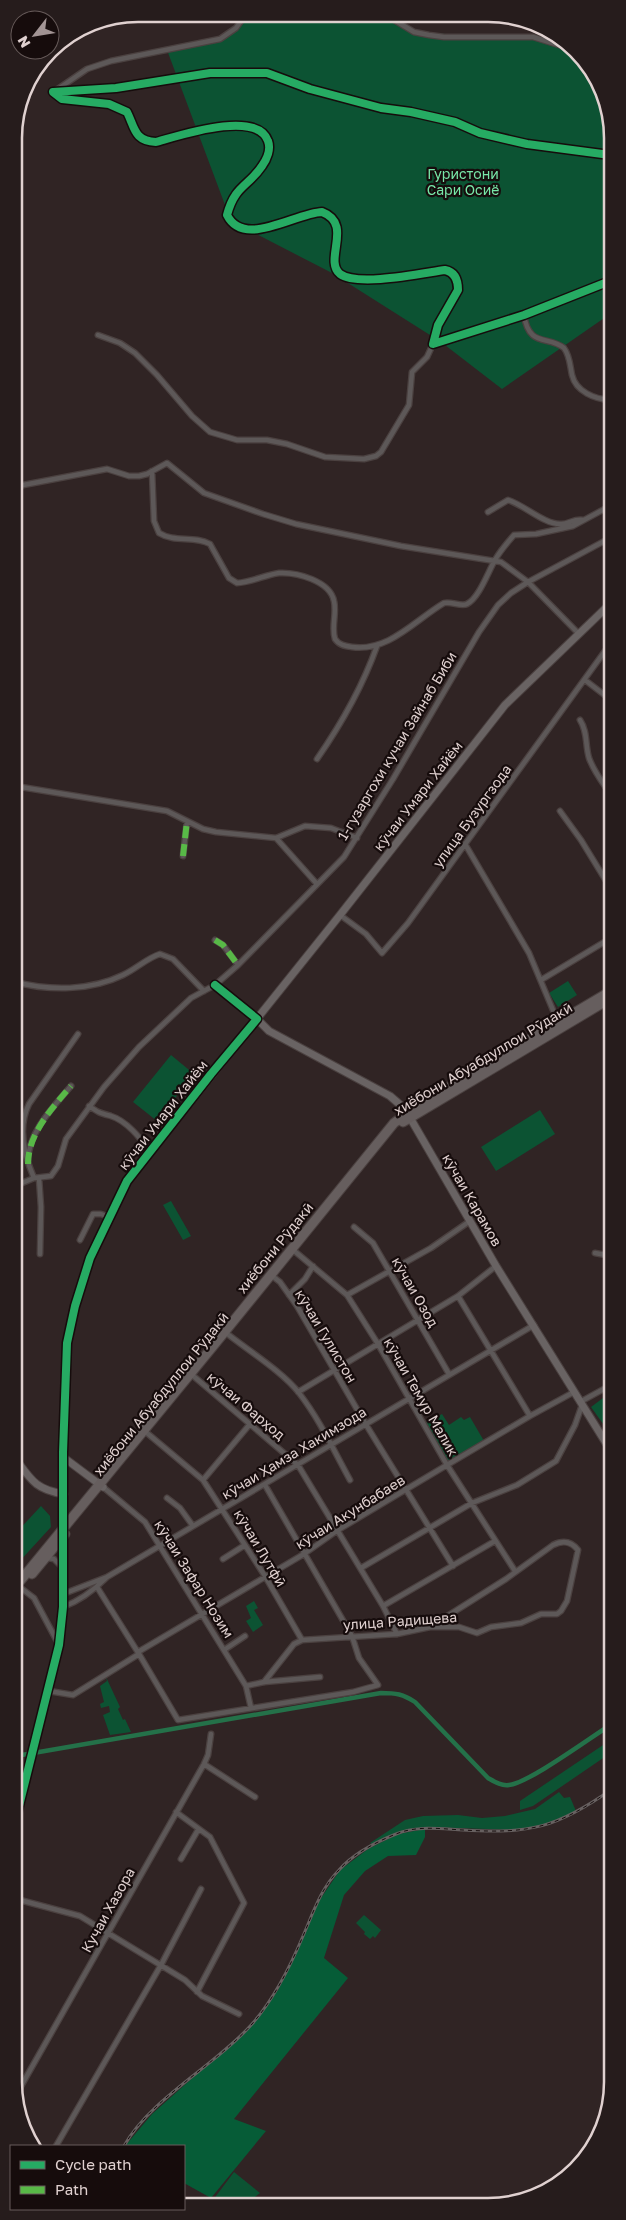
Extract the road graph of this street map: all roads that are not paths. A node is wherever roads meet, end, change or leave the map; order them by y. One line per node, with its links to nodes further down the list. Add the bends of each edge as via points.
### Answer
1 (240, 22): 4 (street, via 220,39 111,61 87,69)
2 (398, 22): 3 (street, via 414,32 429,35 533,37)
3 (552, 43)
4 (54, 92): 5 (street, via 116,88 210,73 267,73 310,89 381,108 455,122 480,134); 9 (street, via 62,99 109,104 127,112 136,135 145,142 220,126 258,129 265,135 269,151 262,166 232,198 227,215 230,221 243,230 255,230 322,212 336,225 335,262 342,275 384,279 450,271 455,276 458,290 438,325)
5 (604, 154)
6 (604, 283): 7 (street)
7 (524, 315): 9 (street); 10 (street, via 528,329 537,338 564,348 578,388)
8 (98, 335): 9 (street, via 135,353 210,432 237,440 276,441 325,457 341,458 370,458 381,452 409,405 412,372 427,357)
9 (433, 344)
10 (604, 398)
11 (152, 471): 12 (street, via 129,476 107,469); 17 (street, via 165,462 204,493 272,516 402,546); 21 (street, via 154,521 159,533 210,544 229,578 238,583 290,573 321,584 334,600 333,635 337,642 360,648)
12 (23, 485)
13 (604, 509): 15 (street)
14 (488, 512): 15 (street, via 508,500 537,517 560,524)
15 (583, 520): 17 (street, via 550,532 514,535)
16 (604, 541): 18 (street, 1-гузаргохи кучаи Зайнаб Биби)
17 (495, 560): 18 (street); 21 (street, via 469,603 444,603)
18 (528, 582): 20 (street); 32 (street, 1-гузаргохи кучаи Зайнаб Биби, via 498,605 479,632)
19 (603, 611): 20 (main road, кӯчаи Умари Хайём)
20 (578, 634): 37 (main road, кӯчаи Умари Хайём, via 505,705)
21 (377, 646): 26 (street, via 358,694)
22 (604, 653): 23 (street, улица Бузургзода)
23 (585, 680): 24 (street); 33 (street, улица Бузургзода)
24 (604, 695)
25 (580, 720): 27 (street, via 593,768)
26 (317, 759)
27 (604, 785)
28 (23, 787): 30 (street, via 167,811)
29 (560, 811): 35 (street)
30 (187, 821): 31 (street, via 216,832); 34 (street)
31 (276, 838): 32 (street, via 305,826 331,828); 36 (street)
32 (357, 838): 36 (street, 1-гузаргохи кучаи Зайнаб Биби, via 344,857)
33 (465, 844): 37 (street, улица Бузургзода, via 408,923 382,953 366,934); 41 (street, via 529,953)
34 (183, 856)
35 (604, 877)
36 (317, 884): 40 (street, 1-гузаргохи кучаи Зайнаб Биби)
37 (340, 915): 47 (main road, кӯчаи Умари Хайём)
38 (215, 940): 40 (street, via 223,945)
39 (604, 942): 41 (street)
40 (238, 965): 43 (street, 1-гузаргохи кучаи Зайнаб Биби)
41 (541, 980): 48 (street)
42 (23, 984): 44 (street, via 58,989 81,987 121,976 160,954 173,959)
43 (215, 985): 44 (street, 1-гузаргохи кучаи Зайнаб Биби); 47 (street)
44 (204, 991): 52 (street, 1-гузаргохи кучаи Зайнаб Биби, via 191,998 140,1046)
45 (604, 995): 48 (highway)
46 (604, 1002): 49 (highway, хиёбони Абуабдуллои Рӯдакӣ)
47 (257, 1019): 53 (main road, кӯчаи Карамов, via 270,1030 390,1096); 56 (main road, кӯчаи Умари Хайём)
48 (558, 1022): 49 (highway)
49 (549, 1031): 53 (highway, хиёбони Абуабдуллои Рӯдакӣ)
50 (78, 1034): 54 (street, via 26,1110)
51 (71, 1086): 57 (street, via 40,1126 28,1151)
52 (89, 1106): 56 (street, via 123,1122); 58 (street, 1-гузаргохи кучаи Зайнаб Биби, via 66,1139 51,1176)
53 (409, 1115): 61 (main road, кӯчаи Карамов); 64 (highway, хиёбони Абуабдуллои Рӯдакӣ)
54 (23, 1138)
55 (23, 1151): 57 (street)
56 (150, 1151): 60 (main road, кӯчаи Умари Хайём, via 127,1180)
57 (28, 1164): 58 (street)
58 (36, 1178): 59 (street); 66 (street, via 42,1207)
59 (23, 1183)
60 (109, 1217): 63 (street, via 93,1214); 95 (main road, кӯчаи Умари Хайём, via 90,1258 75,1306 68,1343)
61 (470, 1221): 69 (main road, кӯчаи Карамов); 70 (street)
62 (354, 1228): 70 (street, кӯчаи Озод, via 373,1243)
63 (80, 1240)
64 (293, 1250): 68 (street, кӯчаи Темур Малик); 71 (highway, хиёбони Абуабдуллои Рӯдакӣ)
65 (595, 1253): 67 (street)
66 (40, 1254)
67 (603, 1255)
68 (313, 1266): 72 (street); 73 (street, кӯчаи Темур Малик)
69 (496, 1266): 74 (street); 76 (main road, кӯчаи Карамов)
70 (389, 1271): 73 (street); 75 (street, кӯчаи Озод)
71 (273, 1276): 72 (street, кӯчаи Гулистон); 77 (highway, хиёбони Абуабдуллои Рӯдакӣ)
72 (289, 1295): 80 (street, кӯчаи Гулистон)
73 (347, 1295): 78 (street, кӯчаи Темур Малик)
74 (458, 1296): 75 (street); 79 (street)
75 (418, 1320): 78 (street); 81 (street, кӯчаи Озод)
76 (534, 1325): 79 (street, кӯчаи Ҳамза Хакимзода); 85 (main road, кӯчаи Карамов)
77 (226, 1333): 82 (highway, хиёбони Абуабдуллои Рӯдакӣ); 84 (street)
78 (378, 1344): 80 (street); 87 (street, кӯчаи Темур Малик)
79 (490, 1351): 81 (street, кӯчаи Ҳамза Хакимзода); 89 (street)
80 (334, 1370): 84 (street); 90 (street, кӯчаи Гулистон)
81 (449, 1374): 87 (street, кӯчаи Ҳамза Хакимзода)
82 (192, 1375): 86 (highway, хиёбони Абуабдуллои Рӯдакӣ); 91 (street, кӯчаи Фарҳод)
83 (603, 1390): 88 (street)
84 (298, 1392): 94 (street)
85 (574, 1392): 88 (main road, кӯчаи Карамов); 89 (street, кӯчаи Акунбабаев)
86 (176, 1395): 92 (highway, хиёбони Абуабдуллои Рӯдакӣ); 102 (highway)
87 (408, 1398): 90 (street, кӯчаи Ҳамза Хакимзода); 97 (street, кӯчаи Темур Малик)
88 (581, 1403): 93 (main road, кӯчаи Карамов); 106 (street, via 575,1425 556,1461 517,1485)
89 (530, 1416): 97 (street, кӯчаи Акунбабаев)
90 (365, 1423): 94 (street, кӯчаи Ҳамза Хакимзода); 103 (street, кӯчаи Гулистон)
91 (250, 1424): 96 (street, кӯчаи Фарҳод); 99 (street)
92 (147, 1433): 99 (street, кӯчаи Лутфӣ); 102 (highway, хиёбони Абуабдуллои Рӯдакӣ)
93 (603, 1439)
94 (331, 1445): 96 (street, кӯчаи Ҳамза Хакимзода); 100 (street)
95 (63, 1457): 102 (main road, кӯчаи Зафар Нозим); 104 (main road, кӯчаи Умари Хайём)
96 (298, 1465): 101 (street, кӯчаи Ҳамза Хакимзода); 110 (street, кӯчаи Фарҳод)
97 (447, 1465): 103 (street, кӯчаи Акунбабаев); 106 (street, кӯчаи Темур Малик)
98 (23, 1469): 104 (main road, via 36,1486)
99 (203, 1480): 107 (street, кӯчаи Лутфӣ)
100 (350, 1480)
101 (265, 1485): 107 (street, кӯчаи Ҳамза Хакимзода); 115 (street)
102 (101, 1486): 111 (highway); 114 (street, кӯчаи Зафар Нозим, via 145,1522)
103 (406, 1490): 109 (street, кӯчаи Гулистон); 110 (street, кӯчаи Акунбабаев)
104 (64, 1494): 111 (main road, кӯчаи Умари Хайём)
105 (167, 1498): 108 (street, via 180,1508)
106 (472, 1503): 109 (street); 112 (street, кӯчаи Темур Малик)
107 (222, 1508): 108 (street, кӯчаи Ҳамза Хакимзода); 113 (street, кӯчаи Лутфӣ)
108 (193, 1526): 114 (street, кӯчаи Ҳамза Хакимзода)
109 (430, 1528): 118 (street, кӯчаи Гулистон); 120 (street)
110 (338, 1530): 115 (street, кӯчаи Акунбабаев); 120 (street, кӯчаи Фарҳод)
111 (63, 1532): 116 (highway); 119 (street); 124 (highway)
112 (495, 1541): 118 (street); 121 (street, кӯчаи Темур Малик)
113 (245, 1545): 117 (street); 122 (street, кӯчаи Лутфӣ)
114 (160, 1546): 123 (street, кӯчаи Ҳамза Хакимзода); 131 (street, кӯчаи Зафар Нозим)
115 (304, 1554): 122 (street, кӯчаи Акунбабаев); 135 (street)
116 (45, 1558): 119 (street, via 54,1559); 125 (highway)
117 (223, 1559)
118 (453, 1566): 129 (street)
119 (62, 1568): 128 (street)
120 (361, 1568): 129 (street, кӯчаи Фарҳод)
121 (515, 1571): 132 (street); 132 (street, улица Радищева, via 559,1542 568,1542 578,1550 567,1601 557,1614 540,1614 521,1623 491,1627 477,1633 458,1627)
122 (265, 1576): 131 (street, кӯчаи Акунбабаев); 136 (street, кӯчаи Лутфӣ)
123 (107, 1577): 126 (street); 128 (street, кӯчаи Ҳамза Хакимзода)
124 (23, 1580)
125 (23, 1581)
126 (97, 1587): 130 (street); 139 (street)
127 (23, 1591): 137 (street, via 34,1598)
128 (63, 1594): 130 (street)
129 (384, 1606): 133 (street, кӯчаи Фарҳод)
130 (63, 1607): 137 (street)
131 (202, 1614): 138 (street, кӯчаи Зафар Нозим); 139 (street, кӯчаи Акунбабаев)
132 (430, 1628): 133 (street, улица Радищева)
133 (397, 1634): 135 (street, улица Радищева)
134 (245, 1636): 138 (street)
135 (352, 1636): 136 (street, улица Радищева); 144 (street, via 359,1658 378,1685)
136 (302, 1640): 141 (street, via 294,1644)
137 (59, 1645): 143 (street)
138 (224, 1650): 142 (street, кӯчаи Зафар Нозим)
139 (139, 1653): 143 (street, кӯчаи Акунбабаев, via 73,1695); 144 (street, via 178,1720)
140 (320, 1677): 141 (street)
141 (264, 1682): 142 (street)
142 (246, 1686): 144 (street, кӯчаи Зафар Нозим)
143 (48, 1691): 147 (street)
144 (251, 1708)
145 (210, 1734): 146 (street, Кучаи Хазора)
146 (204, 1764): 148 (street); 149 (street, Кучаи Хазора)
147 (23, 1791)
148 (255, 1797)
149 (176, 1812): 150 (street); 154 (street, Кучаи Хазора)
150 (198, 1830): 151 (street); 156 (street, via 210,1837 244,1903)
151 (181, 1860)
152 (201, 1888): 155 (street)
153 (23, 1901): 154 (street, via 80,1916)
154 (109, 1933): 155 (street); 158 (street, Кучаи Хазора)
155 (161, 1966): 156 (street, via 185,1980); 159 (street)
156 (197, 1992): 157 (street)
157 (239, 2014)
158 (23, 2083)
159 (57, 2145)

